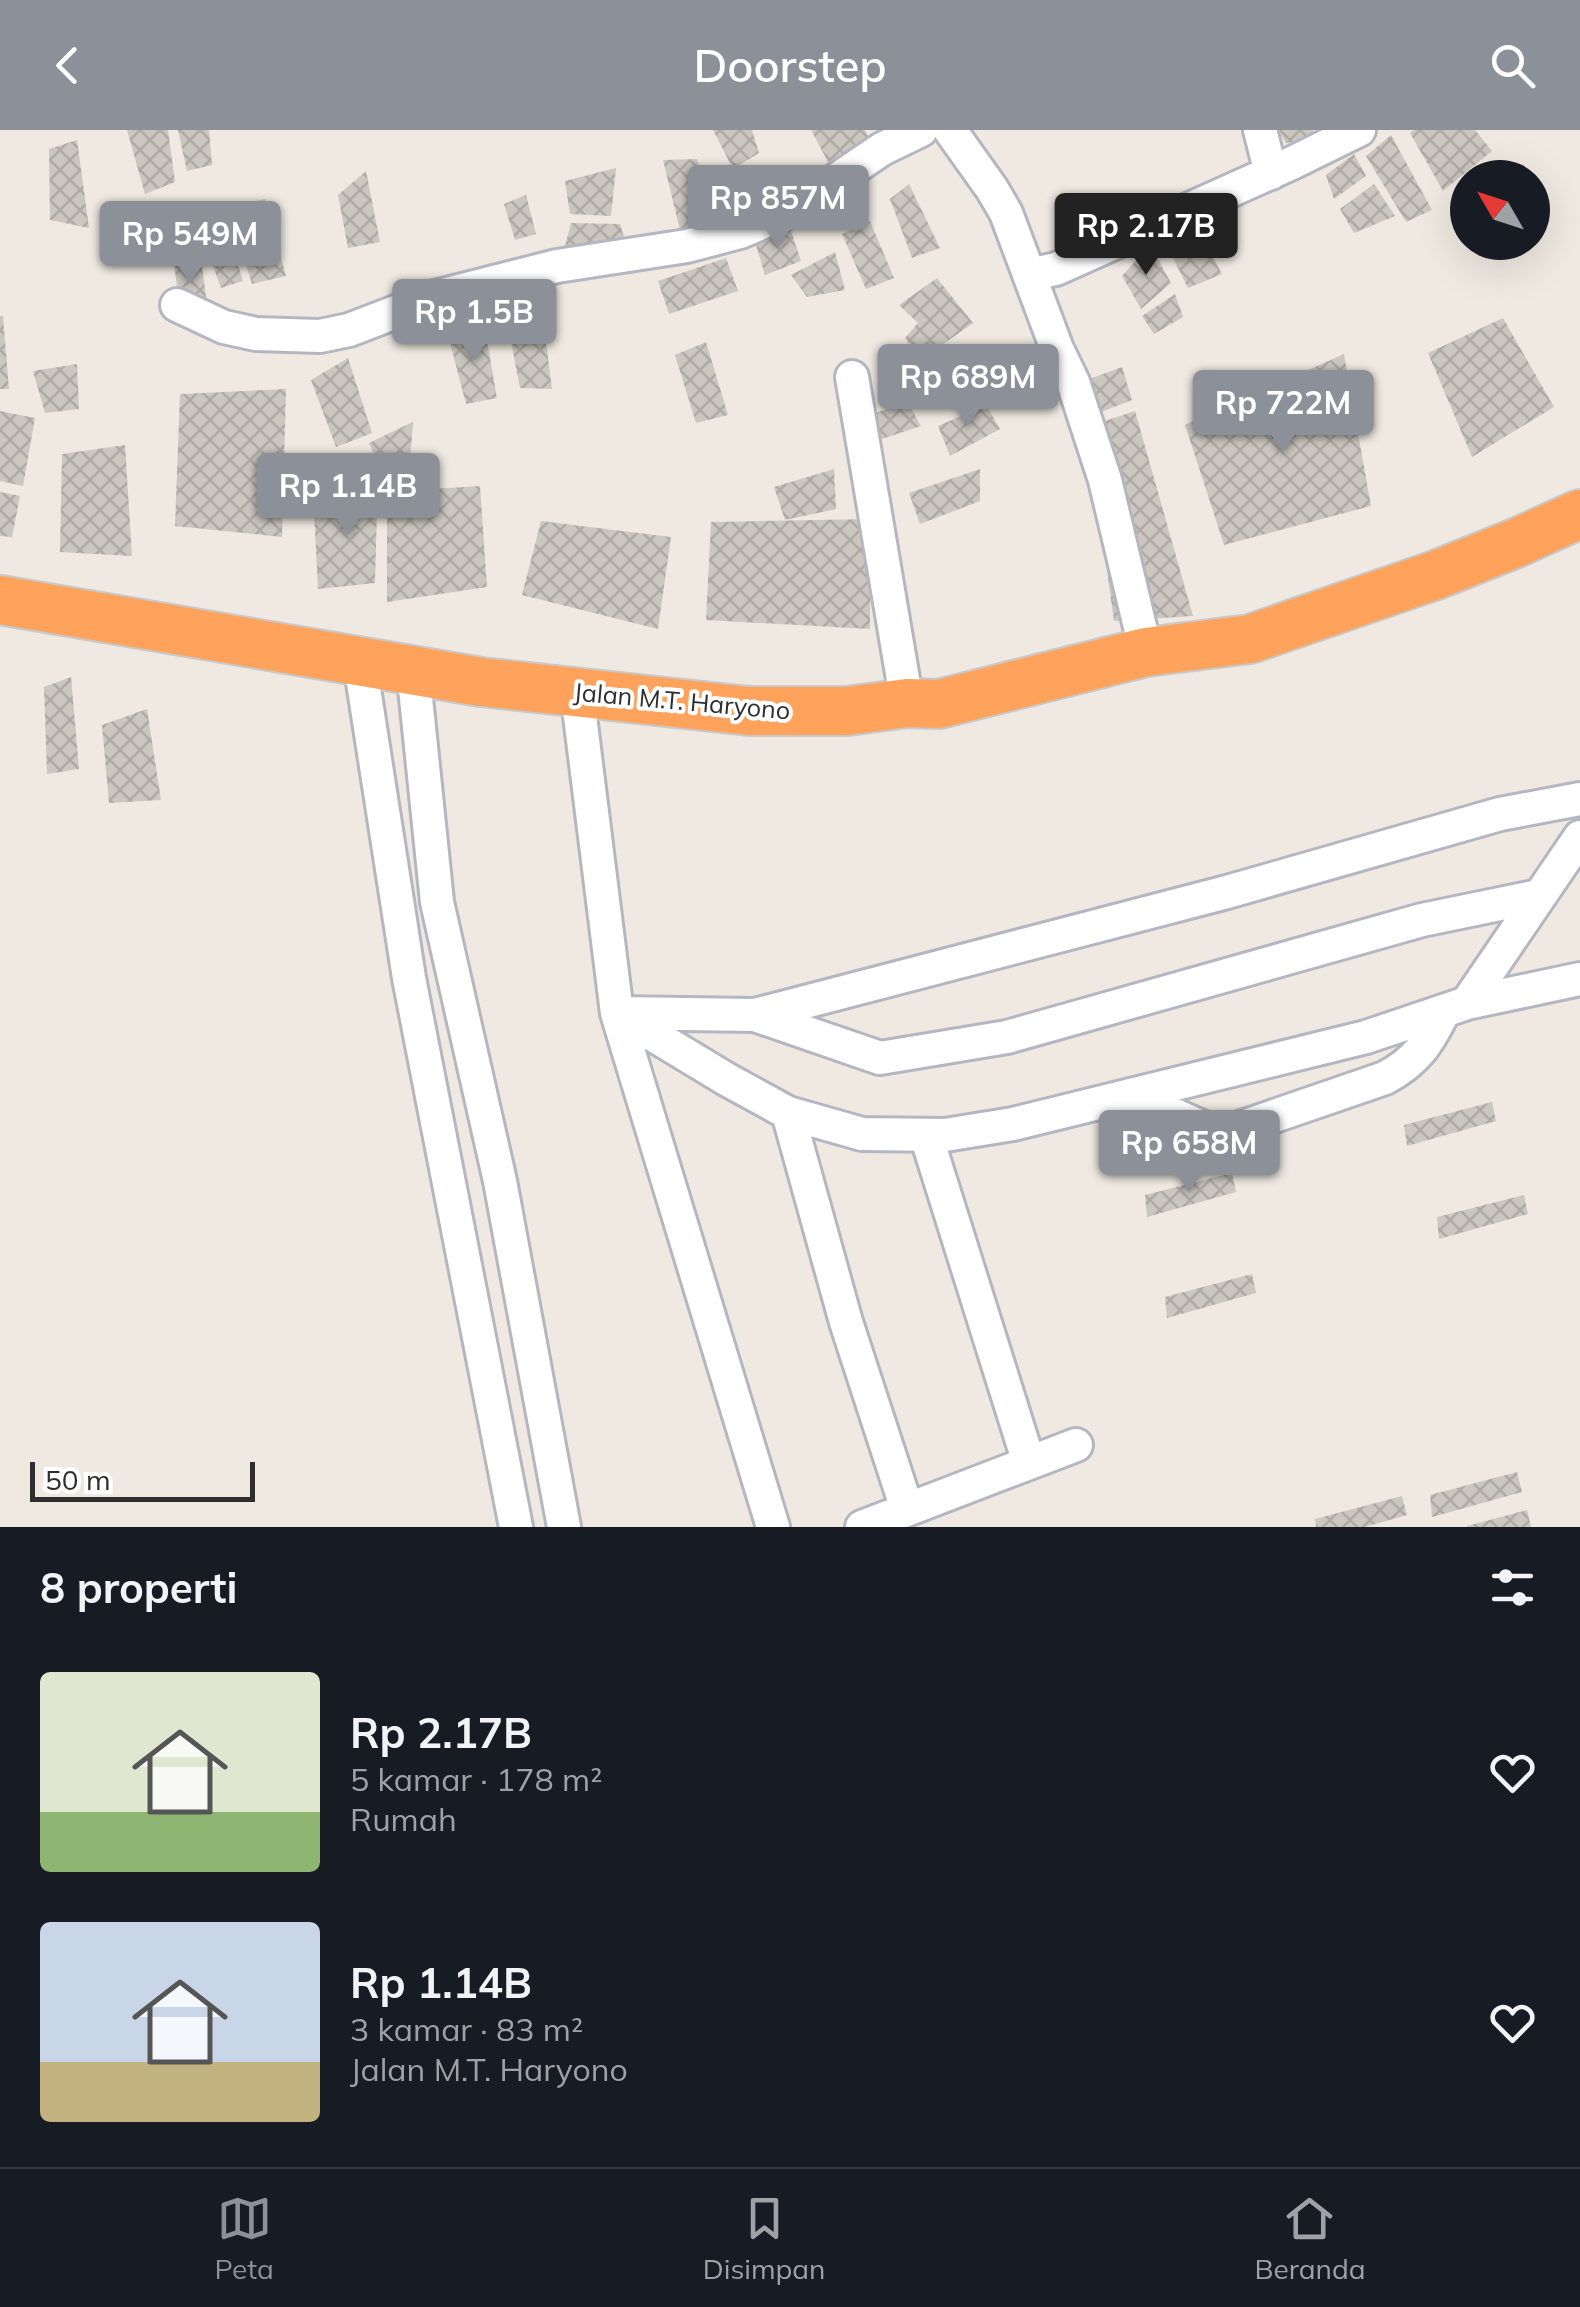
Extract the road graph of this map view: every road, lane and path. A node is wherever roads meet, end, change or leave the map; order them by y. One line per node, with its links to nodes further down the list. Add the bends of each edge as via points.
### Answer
1 (921, 130): 7 (street, via 792,210 740,232 557,266 435,297 348,330 256,334)
2 (950, 130): 6 (street, via 1006,213)
3 (1260, 130): 5 (street)
4 (1359, 130): 5 (street)
5 (1270, 172): 6 (street)
6 (1030, 275): 11 (street, via 1105,480)
7 (177, 305)
8 (852, 377): 15 (street)
9 (1580, 514): 11 (highway, Jalan M.T. Haryono, via 1436,575 1250,640)
10 (0, 600): 12 (highway, Jalan M.T. Haryono)
11 (1146, 652): 15 (highway, Jalan M.T. Haryono, via 939,704)
12 (360, 662): 13 (highway, Jalan M.T. Haryono); 27 (street, via 409,978)
13 (413, 669): 14 (highway, Jalan M.T. Haryono); 26 (street, via 437,902 500,1181)
14 (577, 692): 15 (highway, Jalan M.T. Haryono, via 749,712); 21 (street)
15 (907, 703)
16 (1580, 799): 22 (street, via 1500,814)
17 (1580, 837): 18 (street)
18 (1539, 896): 20 (street); 22 (street, via 1422,920 1007,1037 880,1058)
19 (1580, 979): 20 (street)
20 (1455, 1007): 23 (street, via 1366,1038); 23 (street, via 1400,1070 1237,1130 1211,1131)
21 (617, 1013): 22 (street); 24 (street); 33 (street)
22 (755, 1016)
23 (1130, 1095): 25 (street, via 1014,1124)
24 (788, 1112): 25 (street, via 862,1134); 30 (street, via 846,1322)
25 (926, 1135): 29 (street)
26 (542, 1414): 27 (street); 32 (street)
27 (496, 1424): 31 (street)
28 (1076, 1445): 29 (street)
29 (1029, 1463): 30 (street)
30 (908, 1510): 34 (street)
31 (516, 1527)
32 (564, 1527)
33 (773, 1527)
34 (862, 1527)

